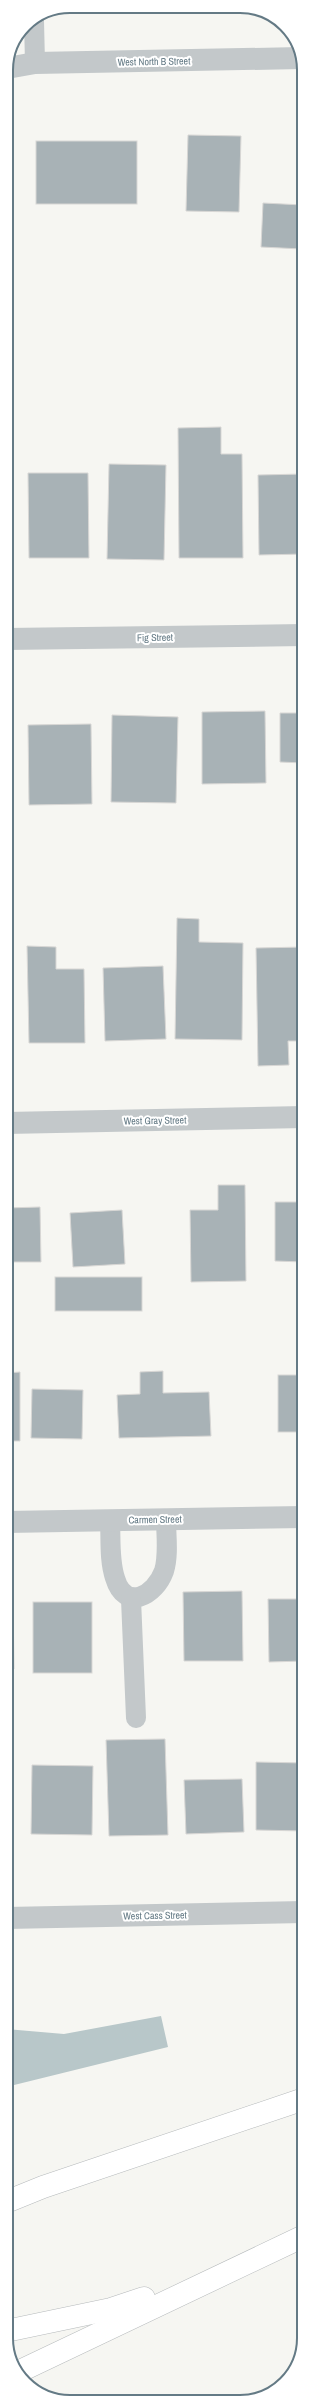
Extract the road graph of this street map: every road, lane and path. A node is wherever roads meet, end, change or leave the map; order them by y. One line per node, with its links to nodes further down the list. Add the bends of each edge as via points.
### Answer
1 (34, 26): 3 (lane)
2 (296, 58): 3 (street, West North B Street)
3 (35, 63): 4 (street, West North B Street)
4 (13, 67)
5 (297, 635): 6 (street, Fig Street)
6 (13, 639)
7 (297, 1117): 8 (street, West Gray Street)
8 (13, 1123)
9 (297, 1516): 10 (street, Carmen Street)
10 (166, 1519): 11 (street, Carmen Street); 13 (lane, via 164,1569 160,1580 155,1587 137,1599)
11 (110, 1520): 12 (street, Carmen Street); 13 (lane, via 115,1578)
12 (13, 1522)
13 (131, 1599): 14 (lane)
14 (136, 1718)
15 (297, 1912): 16 (street, West Cass Street)
16 (13, 1918)
17 (297, 2101): 18 (highway)
18 (13, 2199)
19 (297, 2239): 20 (highway)
20 (256, 2257): 21 (highway, via 176,2288 111,2309); 22 (highway)
21 (13, 2329)
22 (23, 2370)

